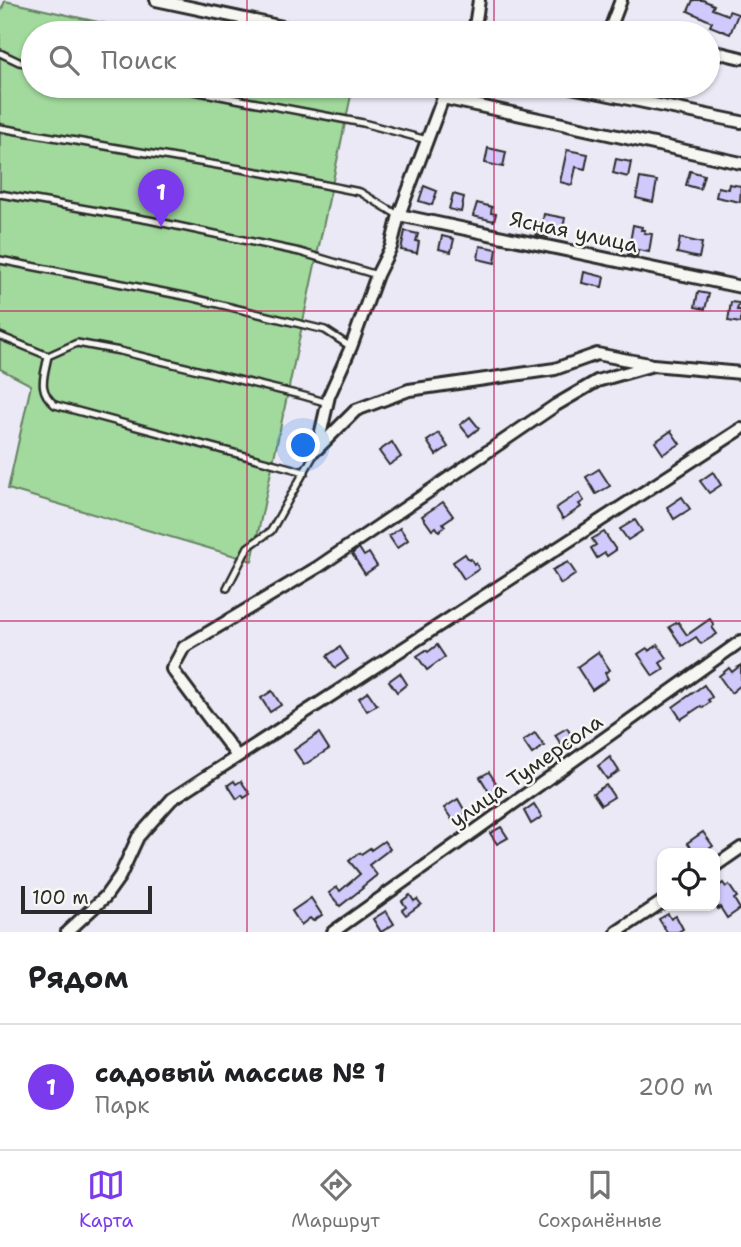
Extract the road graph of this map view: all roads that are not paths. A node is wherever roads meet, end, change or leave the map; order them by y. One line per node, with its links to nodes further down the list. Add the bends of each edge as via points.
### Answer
1 (156, 0): 4 (street)
2 (479, 0): 6 (street)
3 (621, 0): 7 (street)
4 (195, 5): 5 (street)
5 (261, 21)
6 (476, 21)
7 (613, 21)
8 (0, 53): 11 (lane)
9 (720, 53): 10 (street)
10 (741, 58)
11 (21, 62)
12 (232, 98): 17 (lane, via 363,122)
13 (443, 98): 17 (street); 18 (street)
14 (624, 98): 15 (street)
15 (741, 122)
16 (0, 128): 20 (lane, via 360,192)
17 (427, 140): 20 (street)
18 (741, 163)
19 (0, 194): 22 (lane, via 300,252)
20 (399, 215): 22 (street, via 391,247); 23 (street, Ясная улица)
21 (0, 260): 25 (lane, via 325,330)
22 (377, 275): 25 (street)
23 (741, 287)
24 (0, 336): 26 (lane)
25 (351, 347): 29 (street)
26 (48, 356): 29 (lane, via 77,343); 32 (lane, via 43,387 55,405)
27 (653, 365): 28 (street); 31 (street, via 597,354 555,369 409,390 356,410); 35 (street, via 597,381 556,405 318,567 184,647 172,669)
28 (741, 373)
29 (328, 403): 31 (street)
30 (741, 429): 35 (street)
31 (317, 449): 32 (lane)
32 (304, 472): 33 (lane, via 271,531 248,547)
33 (227, 588)
34 (741, 641): 40 (street, улица Тумерсола)
35 (237, 756): 39 (street, via 172,799 138,837 105,897)
36 (741, 848): 37 (street)
37 (720, 863)
38 (657, 904): 41 (street)
39 (67, 932)
40 (333, 932)
41 (617, 932)

